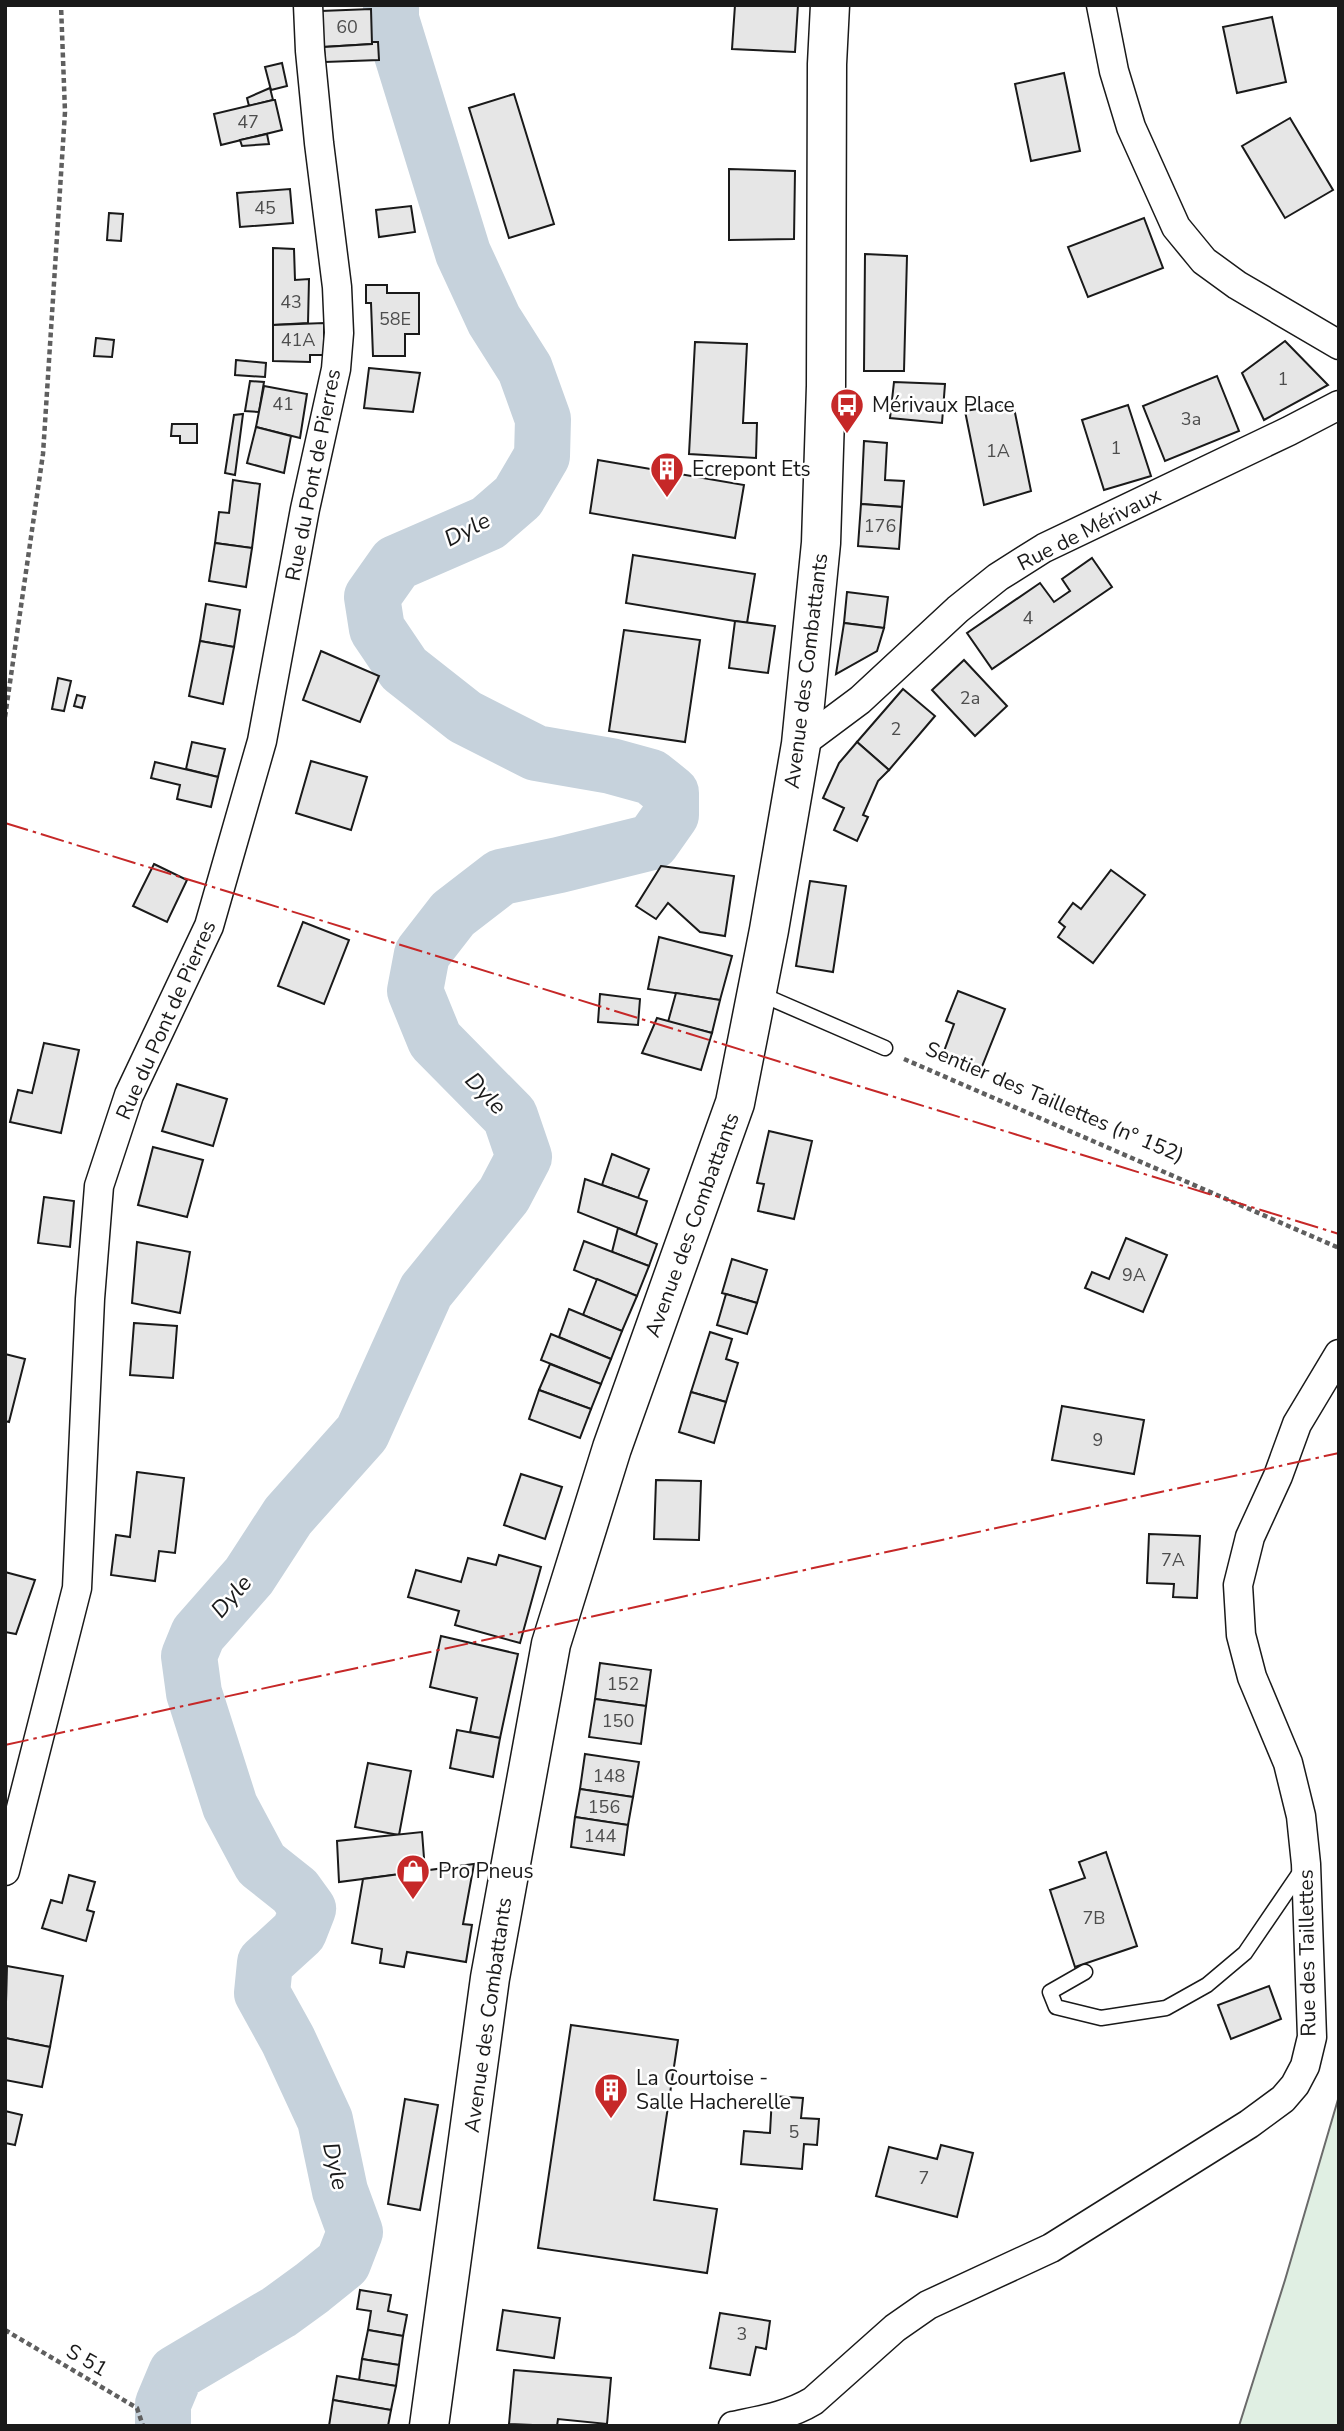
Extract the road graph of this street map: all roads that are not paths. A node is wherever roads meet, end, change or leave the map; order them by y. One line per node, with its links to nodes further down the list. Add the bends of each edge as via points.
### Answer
1 (308, 5): 11 (street, Rue du Pont de Pierres, via 337,287 336,369 262,741 209,926 129,1095 99,1186 77,1588)
2 (830, 5): 6 (main road, Avenue des Combattants, via 821,543)
3 (1101, 5): 4 (street, via 1131,127 1176,227 1204,261 1237,285)
4 (1339, 345)
5 (1339, 405): 6 (street, Rue de Mérivaux, via 1044,548 958,609 860,701)
6 (800, 744): 7 (main road, Avenue des Combattants)
7 (757, 992): 8 (lane); 13 (main road, Avenue des Combattants, via 735,1104 612,1448 551,1644 490,1978)
8 (885, 1048)
9 (1339, 1354): 10 (street, Rue des Taillettes, via 1297,1424 1250,1537 1238,1585 1241,1635 1252,1677 1288,1763)
10 (1306, 1864): 12 (lane, via 1245,1952 1208,1985 1166,2008 1101,2018 1056,2007 1050,1992); 14 (street, Rue des Taillettes, via 1312,2037 1305,2066 1283,2099 1052,2248 929,2305 798,2410)
11 (5, 1871)
12 (1085, 1972)
13 (429, 2426)
14 (733, 2426)

